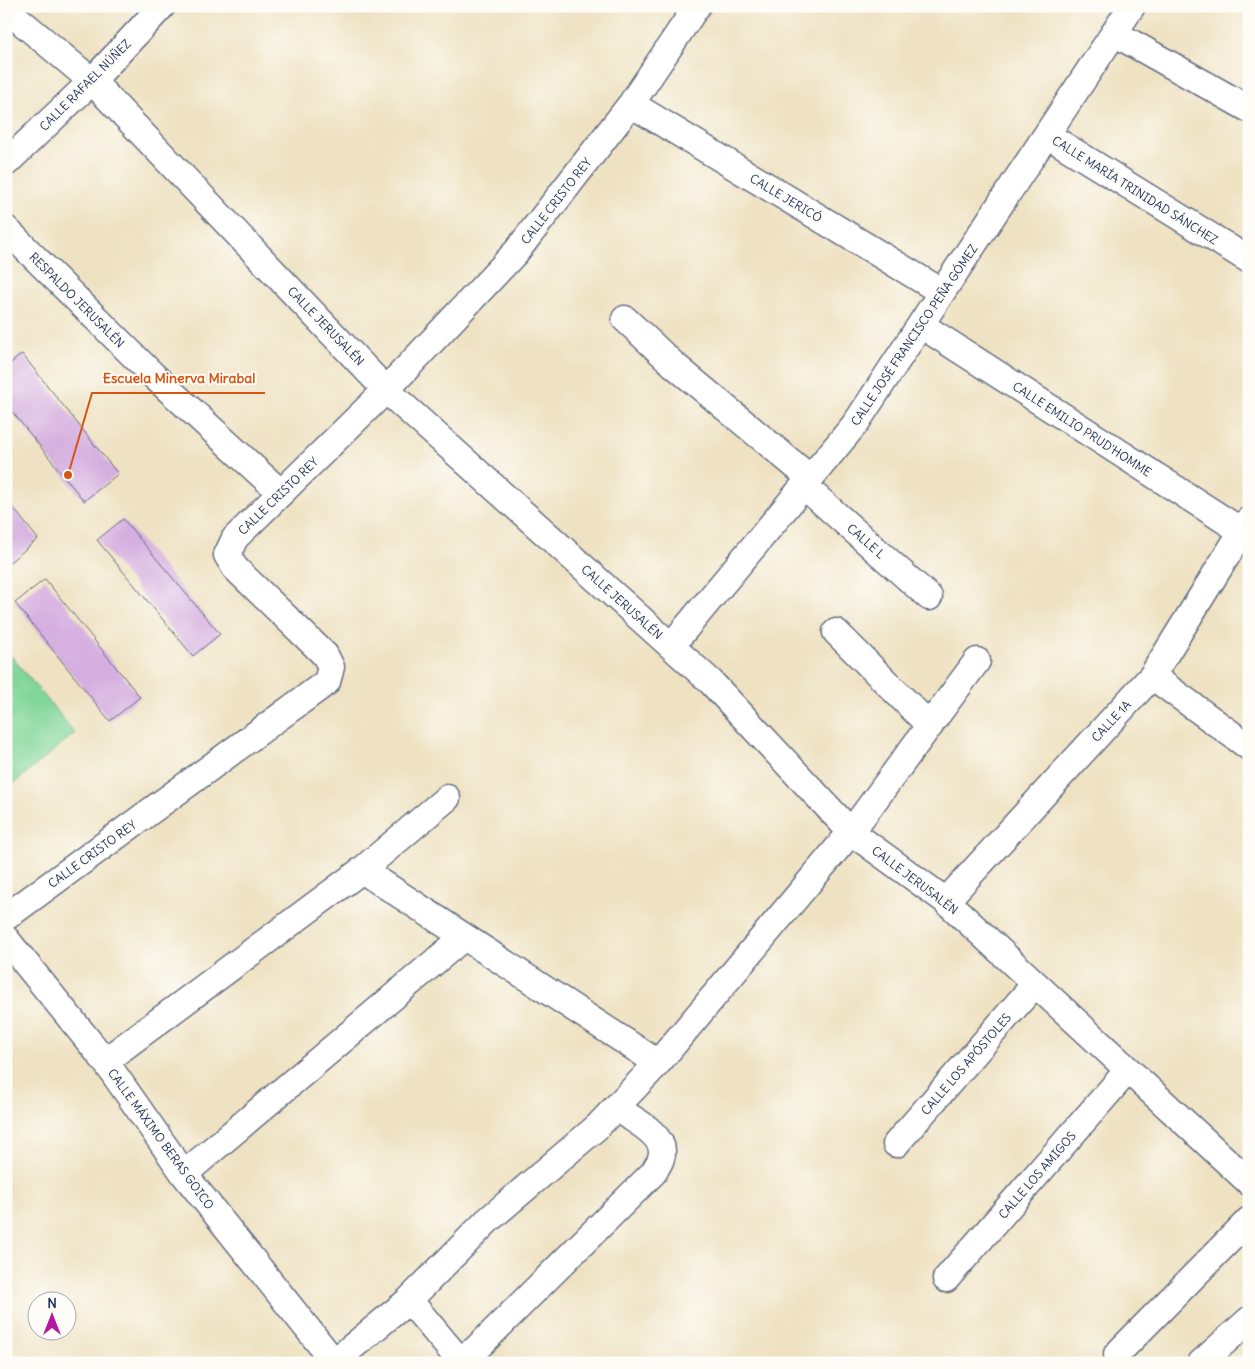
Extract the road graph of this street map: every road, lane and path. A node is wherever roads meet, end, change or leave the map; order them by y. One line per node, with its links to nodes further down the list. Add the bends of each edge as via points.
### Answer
1 (162, 6): 6 (street, CALLE RAFAEL NÚÑEZ)
2 (697, 6): 7 (street, CALLE CRISTO REY)
3 (1132, 6): 5 (street, CALLE JOSÉ FRANCISCO PEÑA GÓMEZ)
4 (6, 8): 6 (street, CALLE JERUSALÉN)
5 (1114, 34): 8 (street); 9 (street, CALLE JOSÉ FRANCISCO PEÑA GÓMEZ)
6 (92, 81): 10 (street, CALLE RAFAEL NÚÑEZ); 16 (street, CALLE JERUSALÉN)
7 (631, 104): 13 (street, CALLE JERICÓ); 16 (street, CALLE CRISTO REY, via 516,252)
8 (1249, 109)
9 (1047, 135): 12 (street, CALLE MARÍA TRINIDAD SÁNCHEZ); 13 (street, CALLE JOSÉ FRANCISCO PEÑA GÓMEZ)
10 (6, 163)
11 (6, 229): 18 (street, RESPALDO JERUSALÉN, via 154,376)
12 (1249, 260)
13 (942, 292): 15 (street, CALLE JOSÉ FRANCISCO PEÑA GÓMEZ)
14 (625, 319): 17 (street, CALLE L)
15 (921, 325): 17 (street, CALLE JOSÉ FRANCISCO PEÑA GÓMEZ, via 856,423); 19 (street, CALLE EMILIO PRUD'HOMME)
16 (386, 390): 18 (street, CALLE CRISTO REY); 22 (street, CALLE JERUSALÉN)
17 (807, 482): 20 (street, CALLE L); 22 (street, CALLE JOSÉ FRANCISCO PEÑA GÓMEZ)
18 (281, 493): 31 (street, CALLE CRISTO REY, via 235,538 227,555 235,568 325,656 331,667 327,682)
19 (1246, 526): 24 (street, CALLE 1A)
20 (929, 597)
21 (836, 632): 25 (street)
22 (671, 646): 28 (street, CALLE JERUSALÉN, via 711,682)
23 (977, 661): 25 (street)
24 (1152, 676): 26 (street); 30 (street, CALLE 1A)
25 (930, 726): 28 (street)
26 (1249, 746)
27 (447, 798): 29 (street)
28 (851, 832): 30 (street, CALLE JERUSALÉN); 36 (street)
29 (362, 870): 32 (street); 35 (street)
30 (946, 900): 34 (street, CALLE JERUSALÉN)
31 (6, 917)
32 (464, 937): 36 (street); 40 (street)
33 (6, 939): 35 (street, CALLE MÁXIMO BERAS GOICO)
34 (1036, 984): 37 (street, CALLE JERUSALÉN); 39 (street, CALLE LOS APÓSTOLES)
35 (105, 1061): 40 (street, CALLE MÁXIMO BERAS GOICO)
36 (658, 1063): 38 (street)
37 (1128, 1070): 41 (street, CALLE JERUSALÉN); 43 (street, CALLE LOS AMIGOS)
38 (615, 1108): 44 (street, via 487,1220); 44 (street, via 652,1131 662,1146 662,1157 654,1172 476,1350 465,1356 455,1355)
39 (896, 1144)
40 (184, 1174): 47 (street, CALLE MÁXIMO BERAS GOICO)
41 (1248, 1179)
42 (1249, 1220): 46 (street)
43 (946, 1279)
44 (409, 1300): 47 (street)
45 (1249, 1320): 48 (street)
46 (1117, 1354)
47 (335, 1362)
48 (1202, 1363)

